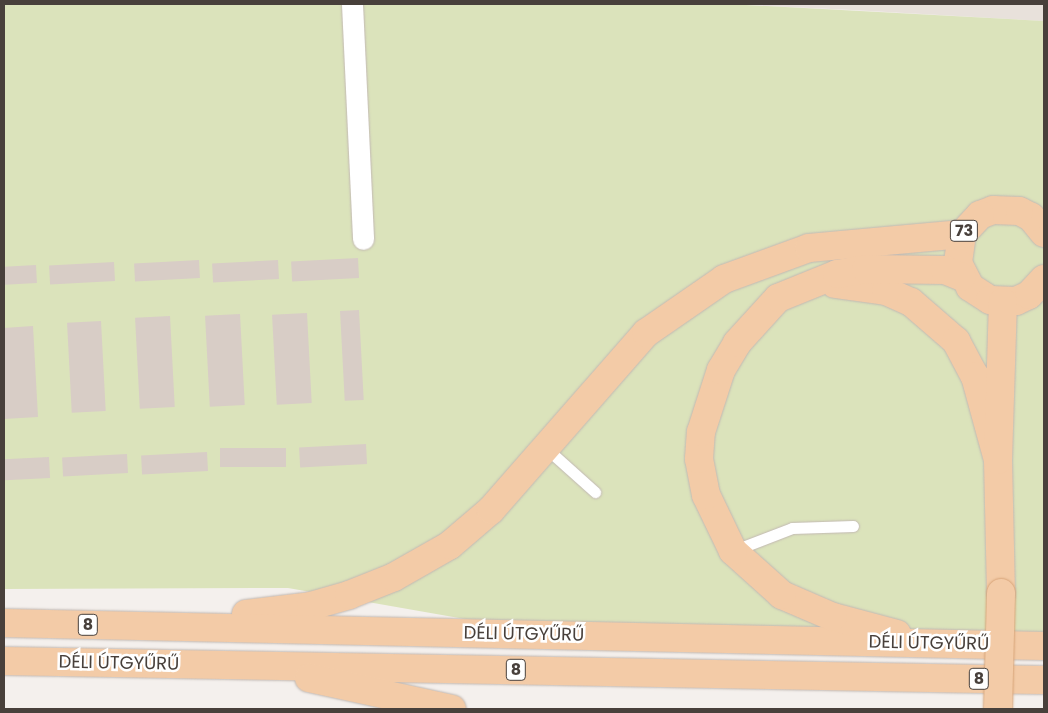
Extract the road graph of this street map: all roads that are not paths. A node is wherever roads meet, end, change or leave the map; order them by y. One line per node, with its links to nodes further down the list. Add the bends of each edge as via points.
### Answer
1 (352, 4): 4 (street)
2 (1044, 233): 3 (main road, 73, via 1030,217 1006,209 980,215)
3 (962, 234): 5 (main road, 73, via 958,263); 9 (main road, via 809,248 779,256 724,279 646,333)
4 (363, 239)
5 (962, 277): 7 (main road, via 945,270 866,269); 8 (main road, via 979,295)
6 (1044, 279): 8 (main road, via 1029,295)
7 (802, 286): 10 (main road, via 838,284 886,291 911,302 934,318 956,341 975,376); 13 (main road, via 778,298 752,324 721,370 710,397 699,459 706,496)
8 (1003, 302): 10 (main road)
9 (546, 448): 11 (lane); 15 (main road, via 491,510 450,545 394,577 311,606)
10 (998, 460): 22 (main road, bridge, via 1001,593)
11 (595, 492)
12 (853, 526): 13 (lane, via 792,528)
13 (733, 551): 16 (main road, via 782,595 832,617 903,636)
14 (4, 623): 15 (main road, DÉLI ÚTGYŰRŰ / 8)
15 (173, 626): 16 (main road, DÉLI ÚTGYŰRŰ / 8)
16 (953, 644): 17 (main road, DÉLI ÚTGYŰRŰ / 8)
17 (1044, 646)
18 (4, 661): 19 (main road, DÉLI ÚTGYŰRŰ / 8)
19 (248, 665): 20 (main road, DÉLI ÚTGYŰRŰ / 8); 21 (main road)
20 (1044, 680)
21 (452, 709)
22 (998, 709)

